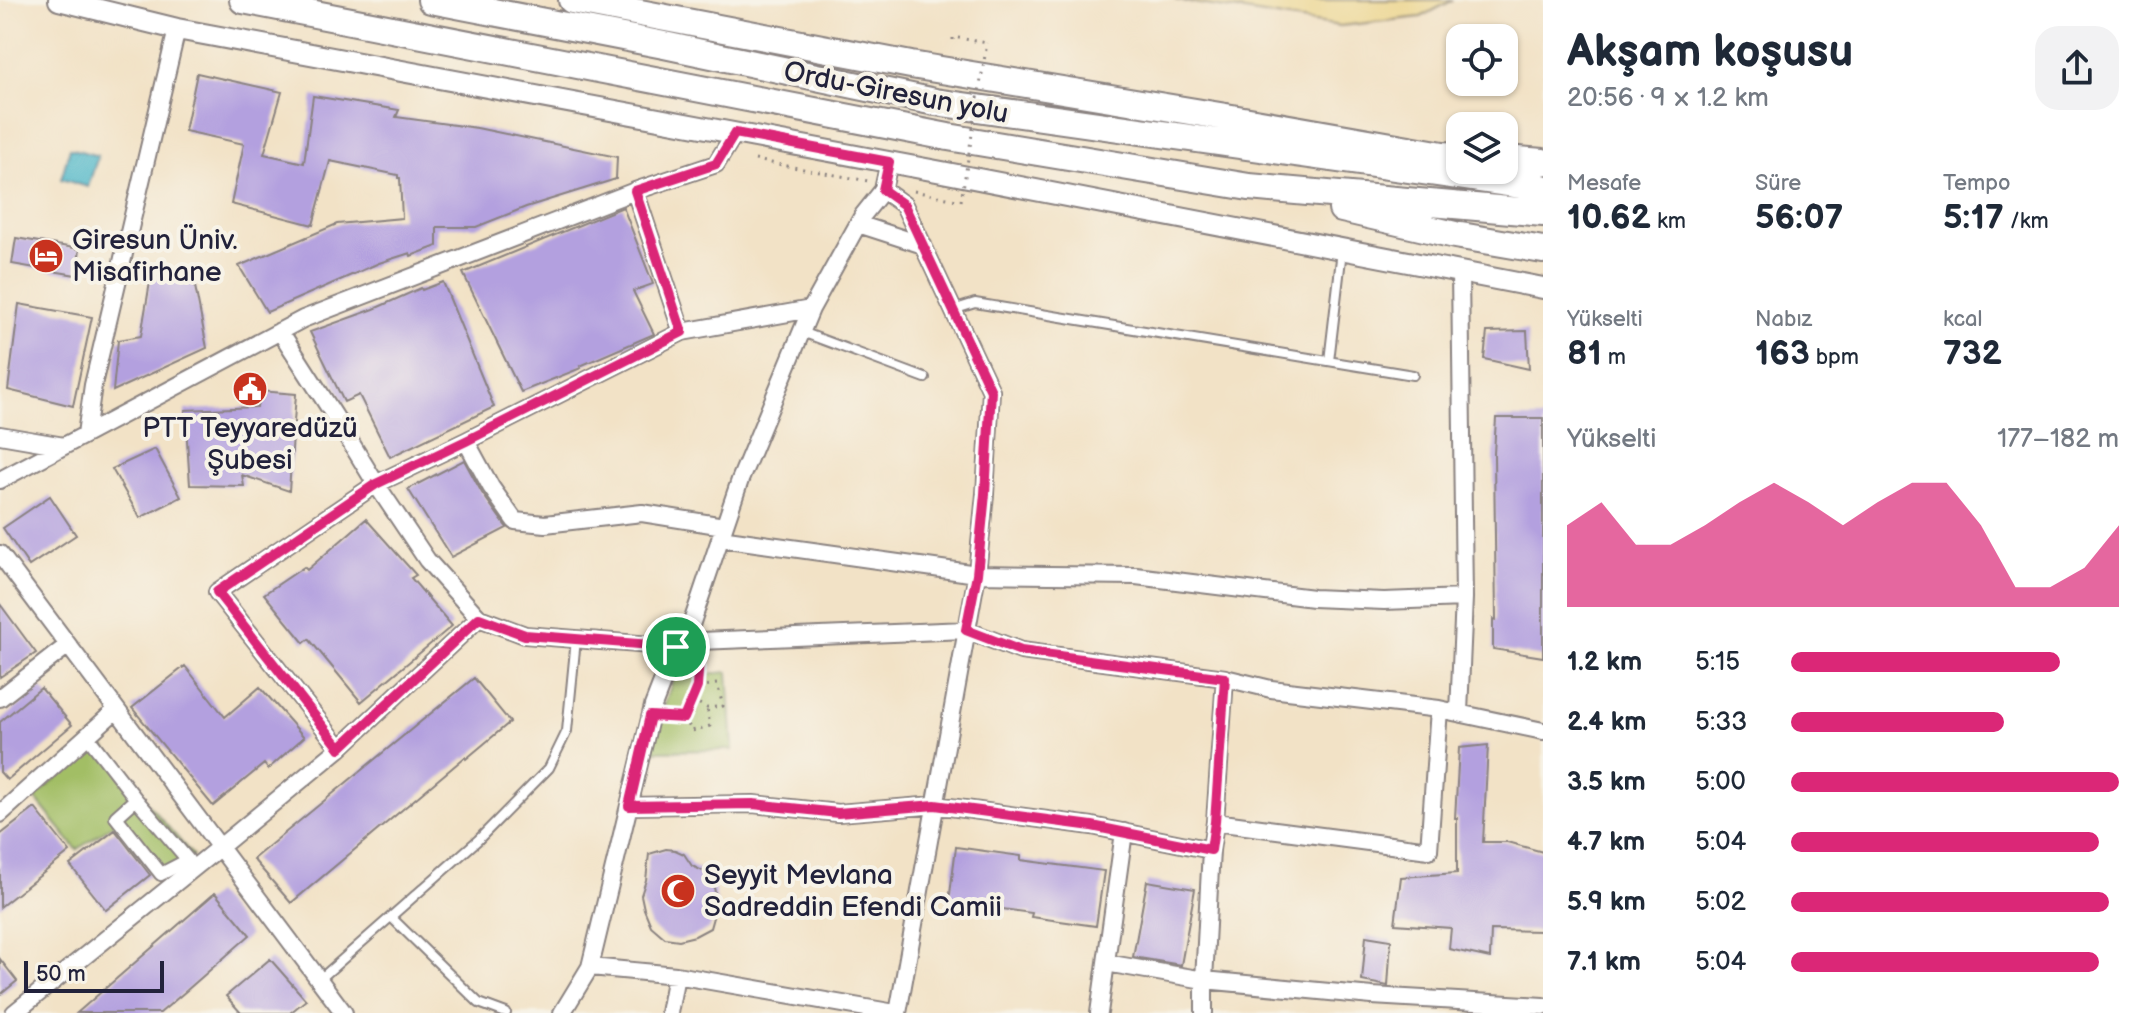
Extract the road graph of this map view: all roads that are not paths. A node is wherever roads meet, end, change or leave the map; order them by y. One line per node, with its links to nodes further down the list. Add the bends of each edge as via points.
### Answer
1 (59, 0): 5 (street)
2 (243, 0): 14 (highway, Ordu-Giresun yolu, via 948,137)
3 (431, 0): 7 (highway, Ordu-Giresun yolu, via 935,102)
4 (572, 0): 8 (highway, via 911,65)
5 (177, 29): 6 (street); 32 (street)
6 (735, 133): 11 (street); 16 (street, via 716,164)
7 (1233, 146): 9 (highway); 15 (highway, Ordu-Giresun yolu)
8 (1446, 155)
9 (1446, 156)
10 (1518, 160): 12 (highway)
11 (889, 162): 13 (street); 20 (street)
12 (1543, 162)
13 (884, 187): 18 (street); 19 (street, via 904,205)
14 (1249, 187): 17 (highway, Ordu-Giresun yolu); 21 (highway)
15 (1543, 188)
16 (635, 191): 26 (street); 27 (street)
17 (1543, 213)
18 (858, 224): 19 (street); 24 (street)
19 (923, 245): 25 (street)
20 (1342, 249): 22 (street); 29 (lane)
21 (1543, 250)
22 (1460, 271): 23 (street); 41 (street)
23 (1543, 288)
24 (811, 309): 27 (street); 28 (street)
25 (953, 310): 29 (lane, via 975,303); 40 (street, via 991,391)
26 (280, 331): 32 (street); 37 (street)
27 (682, 332): 34 (street)
28 (801, 332): 31 (lane); 38 (street)
29 (1329, 361): 30 (lane)
30 (1413, 375)
31 (925, 378)
32 (86, 434): 35 (street)
33 (0, 435): 35 (street)
34 (466, 441): 37 (street); 38 (street, via 515,521 545,524 642,513)
35 (64, 446): 36 (street)
36 (0, 480)
37 (376, 484): 42 (street, via 427,560); 54 (street, via 217,592)
38 (722, 532): 40 (street); 46 (street, via 689,631)
39 (0, 554): 45 (street)
40 (977, 574): 41 (street, via 1136,576 1313,598); 43 (street)
41 (1464, 598): 51 (street)
42 (479, 618): 44 (street, via 525,635); 54 (street)
43 (966, 630): 46 (street, via 700,641); 47 (street, via 1021,651); 56 (street)
44 (576, 639): 46 (street); 63 (lane, via 567,731 549,768)
45 (68, 645): 48 (street); 50 (street)
46 (676, 647): 57 (street, via 650,716)
47 (1225, 678): 49 (street, via 1271,689); 59 (street)
48 (0, 698)
49 (1439, 709): 51 (street); 59 (street, via 1429,850)
50 (116, 710): 53 (street); 61 (street)
51 (1459, 712): 52 (street)
52 (1543, 731)
53 (87, 736): 55 (street); 58 (street)
54 (340, 748): 61 (street)
55 (136, 799): 55 (street, via 171,839 188,860 161,874 116,817)
56 (935, 805): 57 (street, via 838,813 753,804); 60 (street); 76 (street)
57 (629, 806): 65 (street)
58 (0, 814)
59 (1215, 822): 62 (street)
60 (1124, 832): 62 (street); 64 (street)
61 (220, 847): 67 (street); 71 (street)
62 (1211, 850): 68 (street)
63 (391, 917): 67 (lane); 73 (lane, via 479,1003)
64 (1106, 963): 68 (street); 77 (street)
65 (590, 967): 66 (street); 74 (street)
66 (676, 975): 75 (street); 76 (street)
67 (319, 980): 72 (street)
68 (1204, 980): 69 (street); 78 (street)
69 (1372, 996): 70 (street); 79 (street)
70 (1543, 1006)
71 (14, 1013)
72 (344, 1013)
73 (506, 1013)
74 (562, 1013)
75 (669, 1013)
76 (896, 1013)
77 (1099, 1013)
78 (1204, 1013)
79 (1370, 1013)

